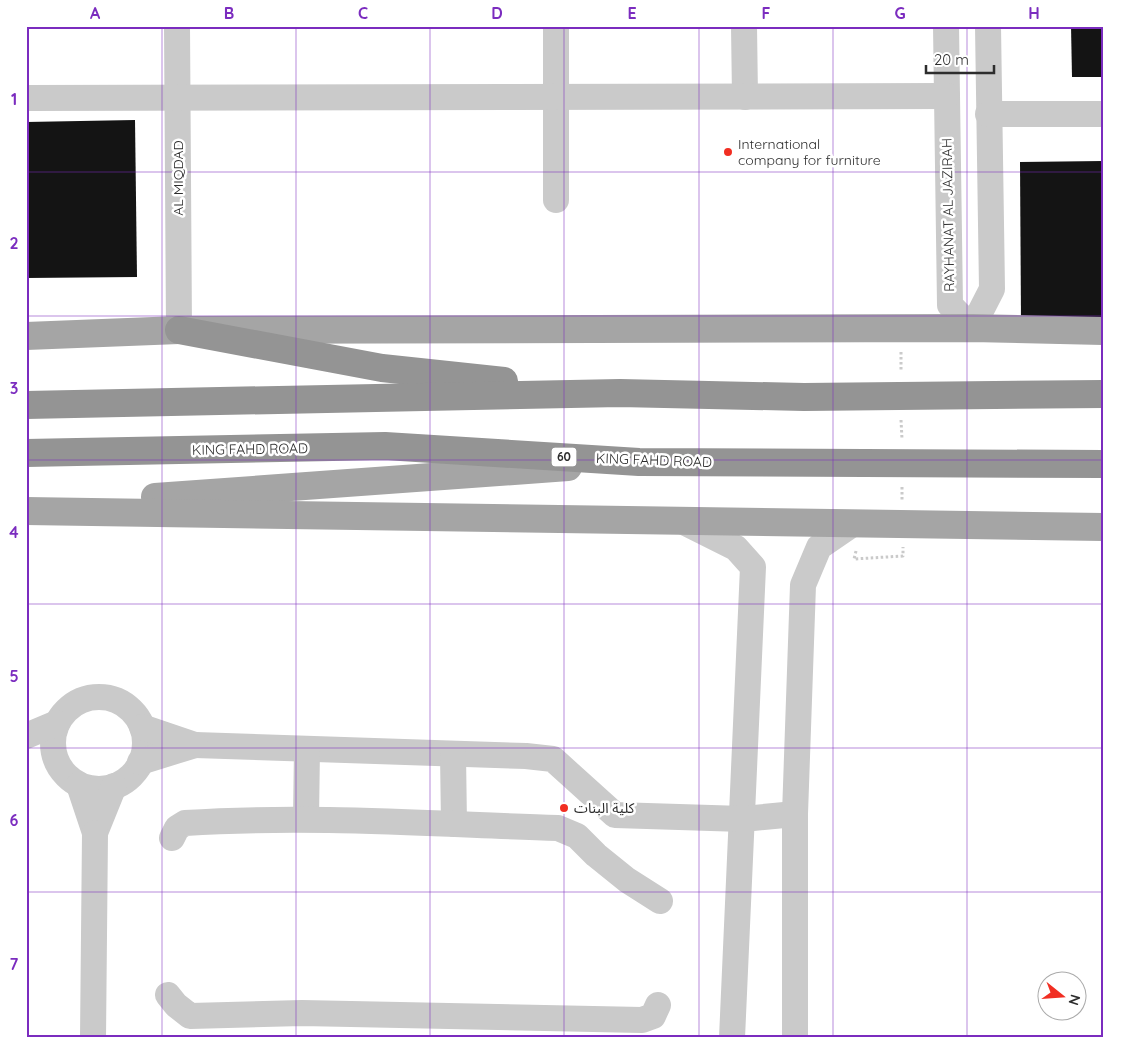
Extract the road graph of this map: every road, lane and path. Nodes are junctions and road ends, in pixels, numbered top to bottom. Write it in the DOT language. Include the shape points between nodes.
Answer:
graph roads {
  1 [pos="177,26"];
  2 [pos="556,26"];
  3 [pos="744,26"];
  4 [pos="946,26"];
  5 [pos="988,26"];
  6 [pos="745,96"];
  7 [pos="947,96"];
  8 [pos="556,97"];
  9 [pos="26,98"];
  10 [pos="178,98"];
  11 [pos="988,114"];
  12 [pos="1103,114"];
  13 [pos="556,200"];
  14 [pos="972,328"];
  15 [pos="179,330"];
  16 [pos="1103,331"];
  17 [pos="26,336"];
  18 [pos="901,348"];
  19 [pos="901,378"];
  20 [pos="620,394"];
  21 [pos="1103,394"];
  22 [pos="26,405"];
  23 [pos="902,417"];
  24 [pos="902,447"];
  25 [pos="26,453"];
  26 [pos="639,462"];
  27 [pos="1103,464"];
  28 [pos="902,486"];
  29 [pos="902,506"];
  30 [pos="26,509"];
  31 [pos="682,520"];
  32 [pos="854,523"];
  33 [pos="1103,527"];
  34 [pos="902,546"];
  35 [pos="903,556"];
  36 [pos="57,723"];
  37 [pos="142,727"];
  38 [pos="26,736"];
  39 [pos="26,744"];
  40 [pos="195,745"];
  41 [pos="308,749"];
  42 [pos="453,754"];
  43 [pos="55,759"];
  44 [pos="140,762"];
  45 [pos="79,785"];
  46 [pos="114,786"];
  47 [pos="795,814"];
  48 [pos="743,818"];
  49 [pos="306,819"];
  50 [pos="454,824"];
  51 [pos="95,833"];
  52 [pos="172,838"];
  53 [pos="660,901"];
  54 [pos="168,995"];
  55 [pos="658,1005"];
  56 [pos="93,1038"];
  57 [pos="732,1038"];
  58 [pos="795,1038"];
  1 -- 10 [label="street, AL MIQDAD"];
  2 -- 8 [label="street"];
  3 -- 6 [label="street"];
  4 -- 7 [label="street, RAYHANAT AL JAZIRAH"];
  5 -- 11 [label="street"];
  6 -- 7 [label="street"];
  6 -- 8 [label="street"];
  7 -- 14 [label="street, RAYHANAT AL JAZIRAH" via="950,305"];
  8 -- 10 [label="street"];
  8 -- 13 [label="street"];
  9 -- 10 [label="street"];
  10 -- 15 [label="street, AL MIQDAD"];
  11 -- 12 [label="street"];
  11 -- 14 [label="street" via="992,289"];
  14 -- 15 [label="main road"];
  14 -- 16 [label="main road"];
  15 -- 17 [label="main road"];
  15 -- 20 [label="highway" via="382,368"];
  18 -- 19 [label="path"];
  20 -- 21 [label="highway" via="804,397"];
  20 -- 22 [label="highway"];
  23 -- 24 [label="path"];
  25 -- 26 [label="highway, KING FAHD ROAD / 60" via="385,446"];
  26 -- 27 [label="highway, KING FAHD ROAD / 60"];
  26 -- 30 [label="main road" via="283,486"];
  28 -- 29 [label="path"];
  30 -- 31 [label="main road"];
  31 -- 32 [label="main road"];
  31 -- 48 [label="street" via="736,548 753,566"];
  32 -- 33 [label="main road"];
  32 -- 47 [label="street" via="819,547 803,585"];
  34 -- 35 [label="path"];
  36 -- 37 [label="street" via="68,708 83,699 101,696 118,701 133,712"];
  36 -- 38 [label="street"];
  36 -- 43 [label="street" via="52,741"];
  37 -- 40 [label="street"];
  37 -- 44 [label="street" via="145,745"];
  39 -- 43 [label="street"];
  40 -- 41 [label="street"];
  40 -- 44 [label="street"];
  41 -- 42 [label="street"];
  41 -- 49 [label="street"];
  42 -- 48 [label="street" via="553,759 615,815"];
  42 -- 50 [label="street"];
  43 -- 45 [label="street" via="64,774"];
  44 -- 46 [label="street" via="130,777"];
  45 -- 46 [label="street" via="96,789"];
  45 -- 51 [label="street"];
  46 -- 51 [label="street"];
  47 -- 48 [label="street"];
  47 -- 58 [label="street"];
  48 -- 57 [label="street"];
  49 -- 50 [label="street"];
  49 -- 52 [label="street" via="185,823 177,828"];
  50 -- 53 [label="street" via="558,828 578,836 596,856 626,880"];
  51 -- 56 [label="street"];
  54 -- 55 [label="street" via="190,1016 302,1013 642,1020 653,1016"];
}
